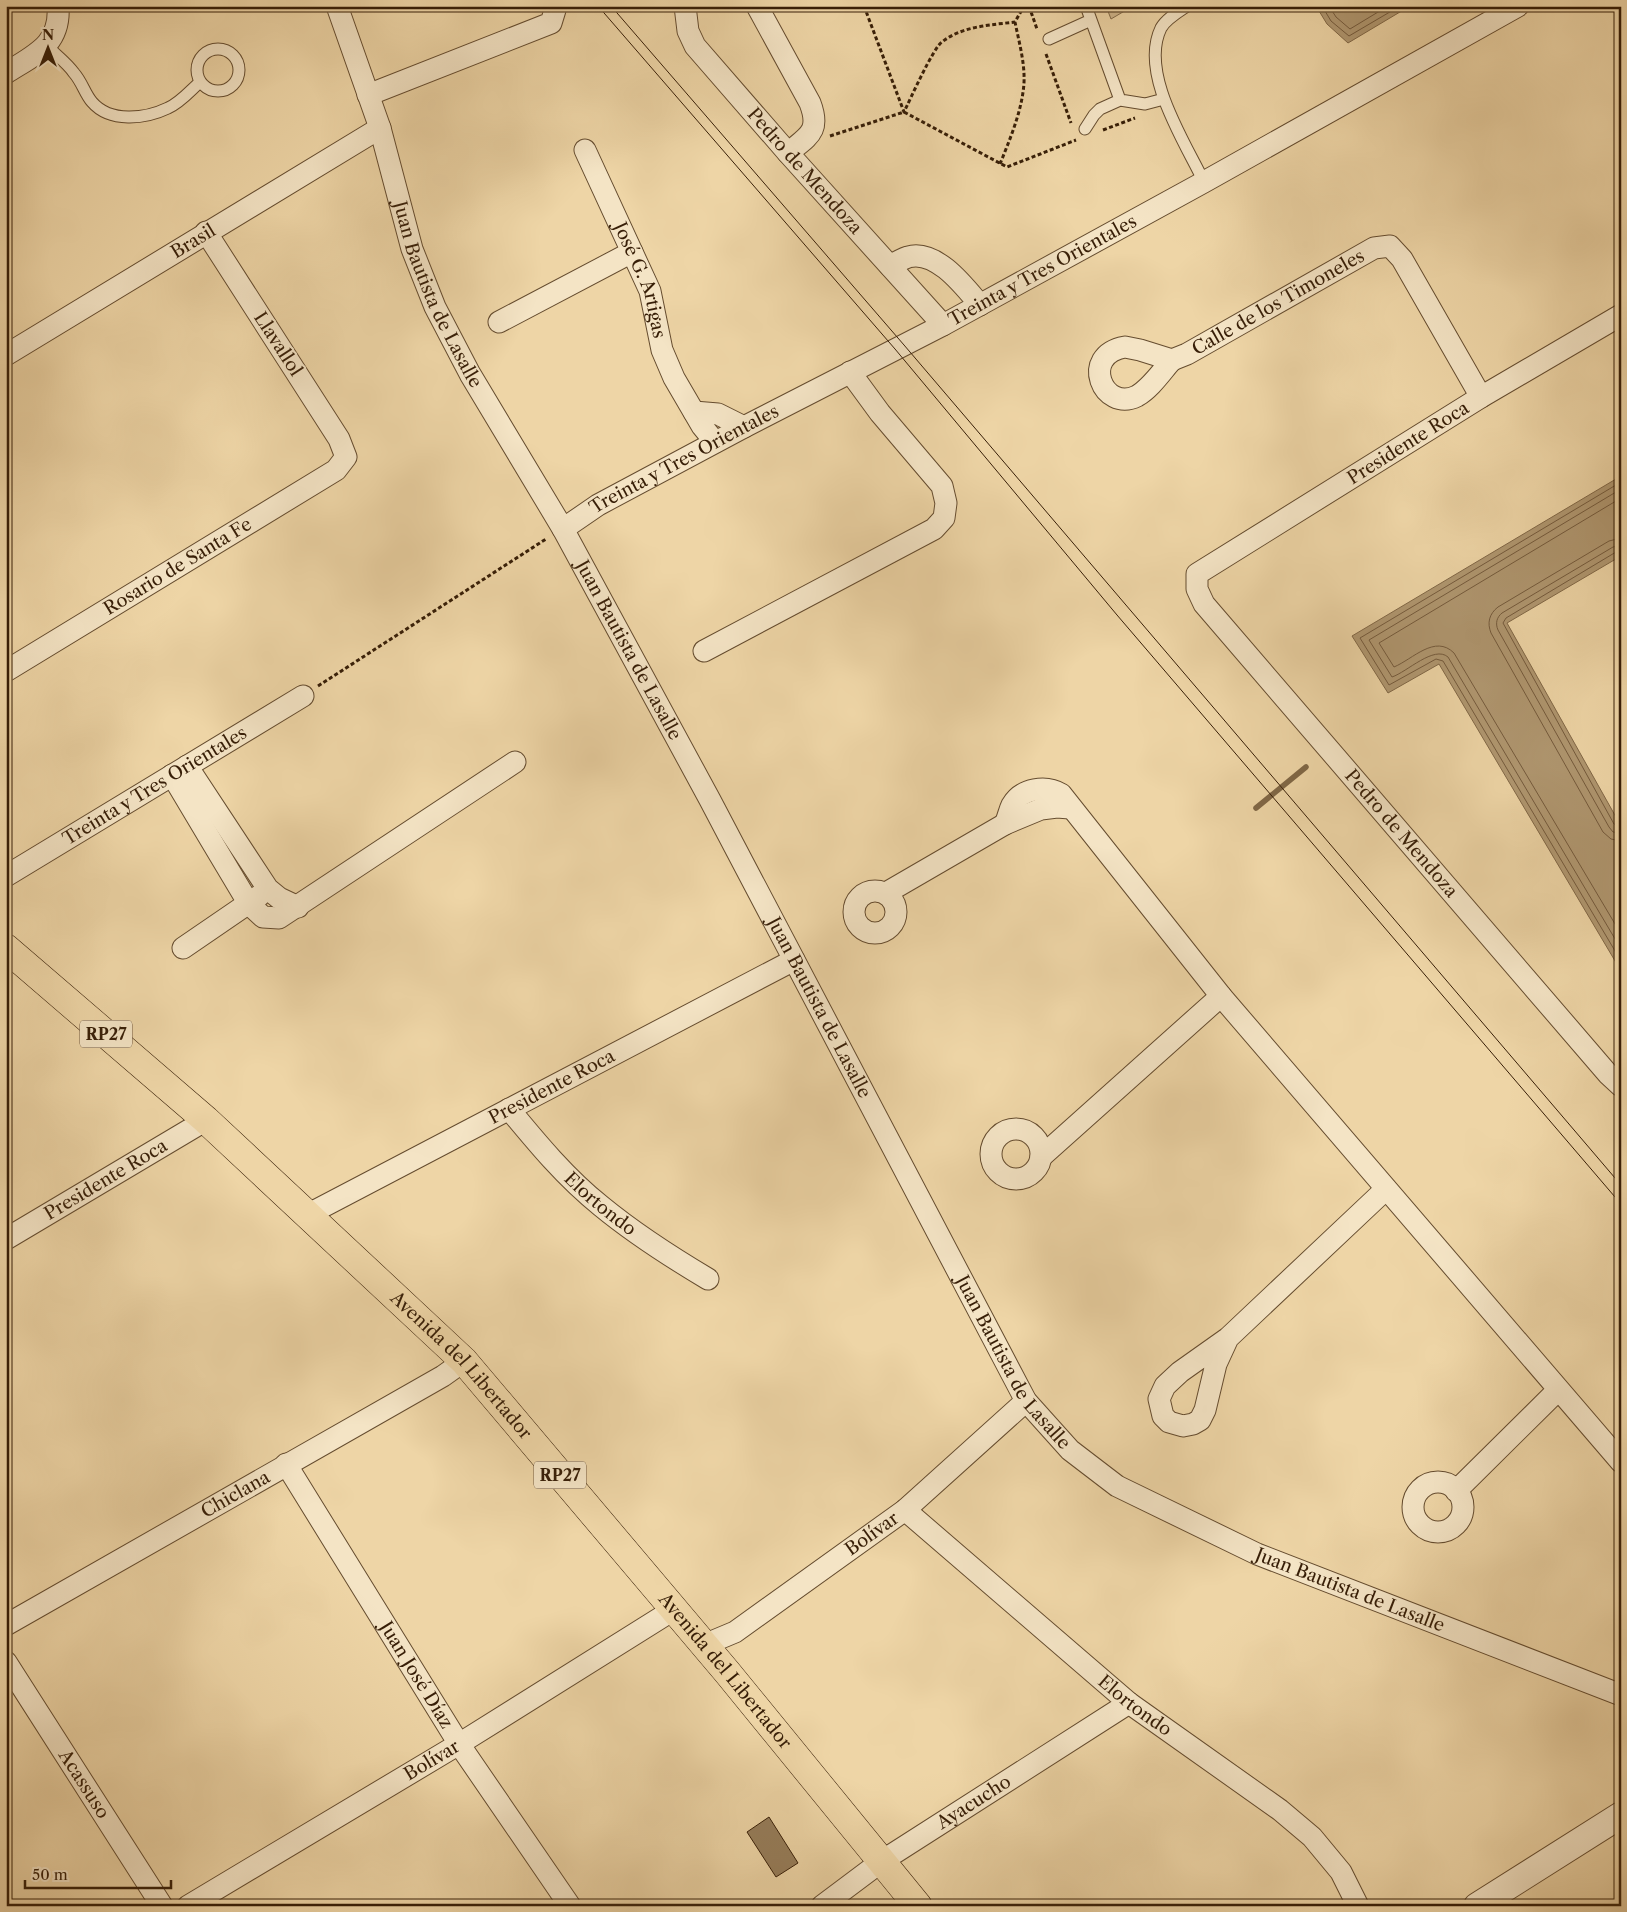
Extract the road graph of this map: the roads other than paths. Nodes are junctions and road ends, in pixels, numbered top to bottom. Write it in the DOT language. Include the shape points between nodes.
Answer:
graph roads {
  1 [pos="58,6"];
  2 [pos="337,6"];
  3 [pos="553,6"];
  4 [pos="685,6"];
  5 [pos="757,6"];
  6 [pos="1086,6"];
  7 [pos="1187,6"];
  8 [pos="1518,6"];
  9 [pos="1091,20"];
  10 [pos="1049,39"];
  11 [pos="47,46"];
  12 [pos="6,74"];
  13 [pos="200,82"];
  14 [pos="368,95"];
  15 [pos="1120,100"];
  16 [pos="1166,104"];
  17 [pos="380,128"];
  18 [pos="1090,131"];
  19 [pos="585,150"];
  20 [pos="788,154"];
  21 [pos="1204,182"];
  22 [pos="206,232"];
  23 [pos="632,252"];
  24 [pos="890,266"];
  25 [pos="980,305"];
  26 [pos="1621,315"];
  27 [pos="499,322"];
  28 [pos="944,325"];
  29 [pos="6,355"];
  30 [pos="1172,360"];
  31 [pos="850,372"];
  32 [pos="1482,397"];
  33 [pos="694,412"];
  34 [pos="744,428"];
  35 [pos="715,442"];
  36 [pos="346,457"];
  37 [pos="563,529"];
  38 [pos="1197,574"];
  39 [pos="704,651"];
  40 [pos="6,670"];
  41 [pos="303,696"];
  42 [pos="514,762"];
  43 [pos="180,770"];
  44 [pos="240,846"];
  45 [pos="220,856"];
  46 [pos="6,876"];
  47 [pos="268,889"];
  48 [pos="886,893"];
  49 [pos="249,904"];
  50 [pos="298,907"];
  51 [pos="6,948"];
  52 [pos="183,948"];
  53 [pos="794,960"];
  54 [pos="1221,996"];
  55 [pos="1621,1086"];
  56 [pos="509,1110"];
  57 [pos="206,1120"];
  58 [pos="1041,1157"];
  59 [pos="1386,1189"];
  60 [pos="309,1214"];
  61 [pos="6,1239"];
  62 [pos="708,1279"];
  63 [pos="1228,1338"];
  64 [pos="464,1361"];
  65 [pos="1558,1390"];
  66 [pos="1026,1401"];
  67 [pos="1621,1462"];
  68 [pos="286,1464"];
  69 [pos="1456,1491"];
  70 [pos="905,1510"];
  71 [pos="673,1610"];
  72 [pos="6,1625"];
  73 [pos="704,1646"];
  74 [pos="6,1662"];
  75 [pos="1621,1695"];
  76 [pos="1129,1703"];
  77 [pos="459,1744"];
  78 [pos="1621,1815"];
  79 [pos="882,1861"];
  80 [pos="162,1906"];
  81 [pos="188,1906"];
  82 [pos="570,1906"];
  83 [pos="822,1906"];
  84 [pos="918,1906"];
  85 [pos="1358,1906"];
  86 [pos="1477,1906"];
  1 -- 11 [label="street" via="59,20"];
  2 -- 14 [label="street, Juan Bautista de Lasalle"];
  3 -- 14 [label="street" via="551,23"];
  4 -- 20 [label="street, Pedro de Mendoza" via="688,31 695,46"];
  5 -- 20 [label="street" via="816,117 814,129"];
  6 -- 9 [label="lane"];
  7 -- 16 [label="lane" via="1162,27 1156,44 1156,68"];
  8 -- 21 [label="street, Treinta y Tres Orientales"];
  9 -- 10 [label="lane"];
  9 -- 15 [label="lane"];
  11 -- 12 [label="street"];
  11 -- 13 [label="lane" via="75,74 92,102 102,111 115,115 128,117 168,109"];
  14 -- 17 [label="street, Juan Bautista de Lasalle"];
  15 -- 16 [label="lane"];
  15 -- 18 [label="lane" via="1094,115"];
  16 -- 21 [label="lane"];
  17 -- 22 [label="street, Brasil"];
  17 -- 37 [label="street, Juan Bautista de Lasalle" via="412,249 435,306 470,374"];
  19 -- 23 [label="street, José G. Artigas"];
  20 -- 24 [label="street, Pedro de Mendoza"];
  21 -- 25 [label="street, Treinta y Tres Orientales"];
  22 -- 29 [label="street, Brasil"];
  22 -- 36 [label="street, Llavallol" via="339,439"];
  23 -- 27 [label="street"];
  23 -- 33 [label="street, José G. Artigas" via="650,291 662,350"];
  24 -- 25 [label="street" via="908,256 927,258 952,273"];
  24 -- 28 [label="street, Pedro de Mendoza"];
  25 -- 28 [label="street, Treinta y Tres Orientales"];
  26 -- 32 [label="street, Presidente Roca"];
  28 -- 31 [label="street, Treinta y Tres Orientales"];
  30 -- 32 [label="street, Calle de los Timoneles" via="1374,248 1390,246 1402,259"];
  31 -- 34 [label="street, Treinta y Tres Orientales"];
  31 -- 39 [label="street" via="942,486 946,503 944,518 934,529"];
  32 -- 38 [label="street, Presidente Roca"];
  33 -- 34 [label="street" via="718,414"];
  33 -- 35 [label="street, José G. Artigas"];
  34 -- 35 [label="street, Treinta y Tres Orientales"];
  35 -- 37 [label="street, Treinta y Tres Orientales" via="598,505"];
  36 -- 40 [label="street, Rosario de Santa Fe" via="336,470"];
  37 -- 53 [label="street, Juan Bautista de Lasalle"];
  38 -- 55 [label="street, Pedro de Mendoza" via="1197,589 1204,604"];
  41 -- 43 [label="street, Treinta y Tres Orientales"];
  42 -- 50 [label="street"];
  43 -- 44 [label="street"];
  43 -- 45 [label="street"];
  43 -- 46 [label="street, Treinta y Tres Orientales"];
  44 -- 45 [label="street"];
  44 -- 47 [label="street"];
  45 -- 49 [label="street"];
  47 -- 49 [label="street"];
  47 -- 50 [label="street"];
  48 -- 54 [label="street" via="1005,824 1012,805 1020,796 1037,789 1052,789 1061,794"];
  49 -- 50 [label="street" via="263,917 280,918"];
  49 -- 52 [label="street"];
  51 -- 57 [label="main road, Avenida del Libertador / RP27"];
  53 -- 56 [label="street, Presidente Roca"];
  53 -- 66 [label="street, Juan Bautista de Lasalle"];
  54 -- 58 [label="street"];
  54 -- 59 [label="street"];
  56 -- 60 [label="street, Presidente Roca"];
  56 -- 62 [label="street, Elortondo" via="551,1160 599,1205 652,1245"];
  57 -- 60 [label="main road, Avenida del Libertador / RP27"];
  57 -- 61 [label="street, Presidente Roca"];
  59 -- 63 [label="street"];
  59 -- 65 [label="street"];
  60 -- 64 [label="main road, Avenida del Libertador / RP27"];
  64 -- 68 [label="street, Chiclana"];
  64 -- 71 [label="main road, Avenida del Libertador / RP27"];
  65 -- 67 [label="street"];
  65 -- 69 [label="street"];
  66 -- 70 [label="street, Bolívar"];
  66 -- 75 [label="street, Juan Bautista de Lasalle" via="1070,1450 1125,1490 1257,1554"];
  68 -- 72 [label="street, Chiclana"];
  68 -- 77 [label="street, Juan José Díaz"];
  70 -- 73 [label="street, Bolívar" via="735,1632"];
  70 -- 76 [label="street, Elortondo"];
  71 -- 73 [label="main road, Avenida del Libertador / RP27"];
  71 -- 77 [label="street, Bolívar"];
  73 -- 79 [label="main road, Avenida del Libertador / RP27"];
  74 -- 80 [label="street, Acassuso"];
  76 -- 79 [label="street, Ayacucho"];
  76 -- 85 [label="street, Elortondo" via="1280,1810 1312,1837 1341,1872"];
  77 -- 81 [label="street, Bolívar"];
  77 -- 82 [label="street, Juan José Díaz"];
  78 -- 86 [label="street"];
  79 -- 83 [label="street, Ayacucho"];
  79 -- 84 [label="main road, Avenida del Libertador / RP27"];
}
